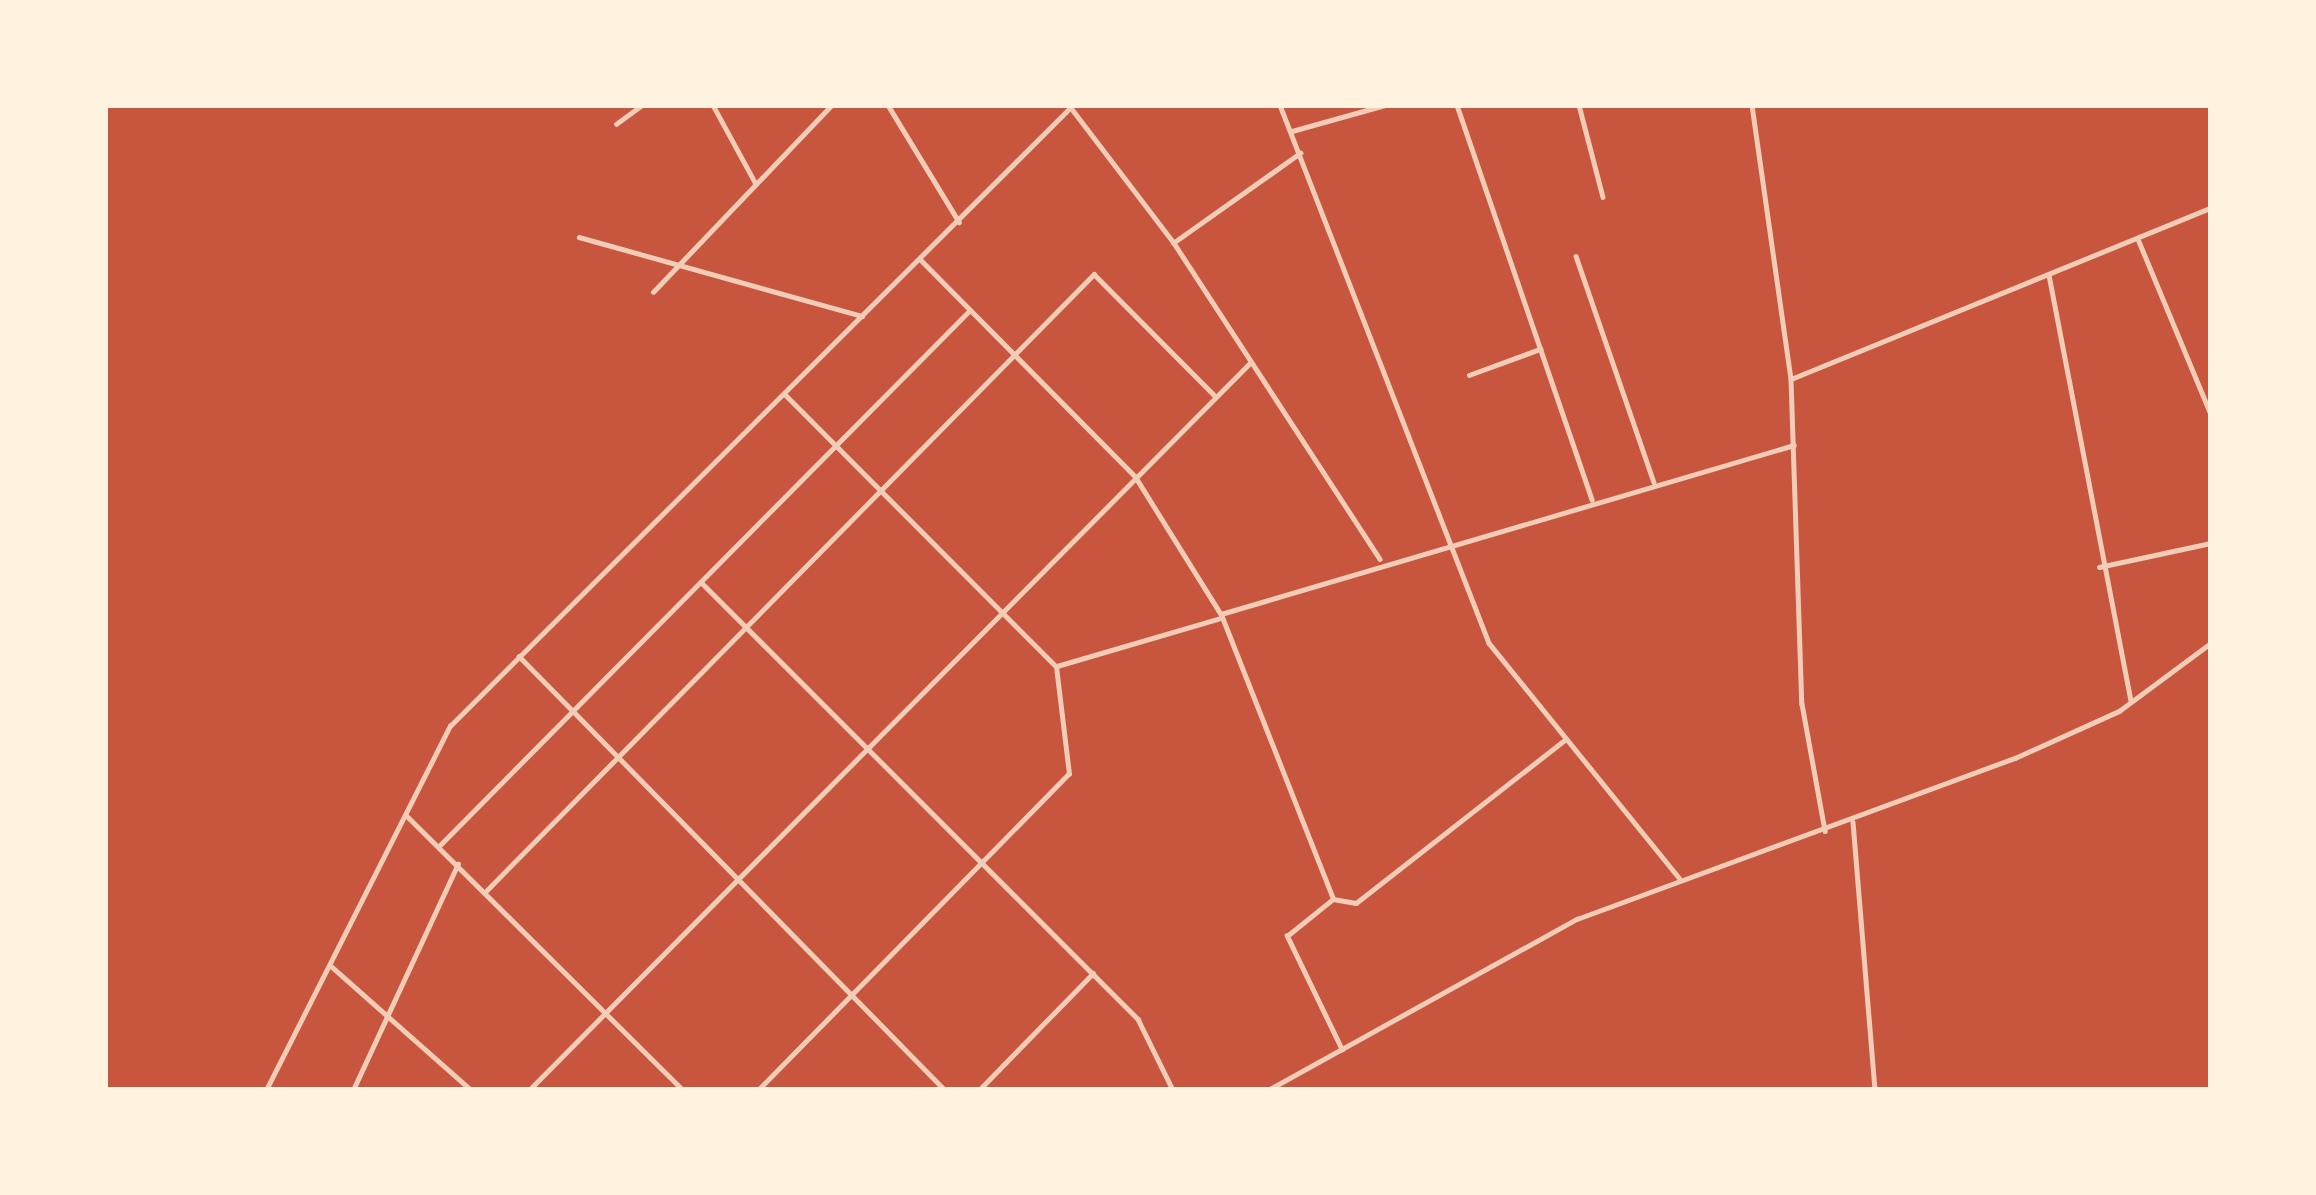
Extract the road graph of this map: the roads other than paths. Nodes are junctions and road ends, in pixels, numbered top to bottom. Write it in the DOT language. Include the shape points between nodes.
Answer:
graph roads {
  1 [pos="642,105"];
  2 [pos="713,105"];
  3 [pos="832,105"];
  4 [pos="888,105"];
  5 [pos="1280,105"];
  6 [pos="1385,105"];
  7 [pos="1457,105"];
  8 [pos="1579,105"];
  9 [pos="1752,105"];
  10 [pos="1071,106"];
  11 [pos="616,124"];
  12 [pos="1292,131"];
  13 [pos="1301,153"];
  14 [pos="757,184"];
  15 [pos="1603,197"];
  16 [pos="2211,208"];
  17 [pos="959,222"];
  18 [pos="579,237"];
  19 [pos="2138,239"];
  20 [pos="1174,243"];
  21 [pos="1576,256"];
  22 [pos="921,260"];
  23 [pos="681,263"];
  24 [pos="2049,275"];
  25 [pos="653,292"];
  26 [pos="970,310"];
  27 [pos="864,316"];
  28 [pos="1540,349"];
  29 [pos="1018,357"];
  30 [pos="1252,362"];
  31 [pos="1469,375"];
  32 [pos="1791,379"];
  33 [pos="784,394"];
  34 [pos="1216,397"];
  35 [pos="2211,414"];
  36 [pos="836,444"];
  37 [pos="1794,445"];
  38 [pos="1135,476"];
  39 [pos="1654,483"];
  40 [pos="886,494"];
  41 [pos="1592,500"];
  42 [pos="1455,538"];
  43 [pos="2211,543"];
  44 [pos="1380,559"];
  45 [pos="2099,567"];
  46 [pos="700,580"];
  47 [pos="1001,612"];
  48 [pos="1220,616"];
  49 [pos="748,627"];
  50 [pos="2211,643"];
  51 [pos="519,656"];
  52 [pos="1056,667"];
  53 [pos="2132,701"];
  54 [pos="570,711"];
  55 [pos="1563,741"];
  56 [pos="868,746"];
  57 [pos="620,762"];
  58 [pos="405,814"];
  59 [pos="1852,822"];
  60 [pos="1825,831"];
  61 [pos="439,846"];
  62 [pos="984,860"];
  63 [pos="458,864"];
  64 [pos="1678,878"];
  65 [pos="735,880"];
  66 [pos="486,891"];
  67 [pos="1333,899"];
  68 [pos="332,966"];
  69 [pos="1094,973"];
  70 [pos="851,996"];
  71 [pos="605,1011"];
  72 [pos="388,1016"];
  73 [pos="1342,1051"];
  74 [pos="266,1090"];
  75 [pos="352,1090"];
  76 [pos="471,1090"];
  77 [pos="529,1090"];
  78 [pos="683,1090"];
  79 [pos="758,1090"];
  80 [pos="945,1090"];
  81 [pos="979,1090"];
  82 [pos="1173,1090"];
  83 [pos="1268,1090"];
  84 [pos="1875,1090"];
  1 -- 11 [label="street"];
  2 -- 14 [label="street"];
  3 -- 14 [label="street"];
  4 -- 17 [label="street"];
  5 -- 12 [label="street"];
  6 -- 12 [label="street"];
  7 -- 28 [label="street"];
  8 -- 15 [label="street"];
  9 -- 32 [label="street"];
  10 -- 17 [label="street"];
  10 -- 20 [label="street"];
  12 -- 13 [label="street"];
  13 -- 20 [label="street"];
  13 -- 42 [label="street"];
  14 -- 23 [label="street"];
  16 -- 19 [label="street"];
  17 -- 22 [label="street"];
  18 -- 23 [label="street"];
  19 -- 24 [label="street"];
  19 -- 35 [label="street"];
  20 -- 30 [label="street"];
  21 -- 39 [label="street"];
  22 -- 26 [label="street"];
  22 -- 27 [label="street"];
  23 -- 25 [label="street"];
  23 -- 27 [label="street"];
  24 -- 32 [label="street"];
  24 -- 45 [label="street"];
  26 -- 29 [label="street"];
  26 -- 36 [label="street"];
  27 -- 33 [label="street"];
  28 -- 31 [label="street"];
  28 -- 41 [label="street"];
  29 -- 34 [label="street" via="1094,274"];
  29 -- 38 [label="street"];
  29 -- 40 [label="street"];
  30 -- 34 [label="street"];
  30 -- 44 [label="street"];
  32 -- 37 [label="street"];
  33 -- 36 [label="street"];
  33 -- 51 [label="street"];
  34 -- 38 [label="street"];
  36 -- 40 [label="street"];
  36 -- 46 [label="street"];
  37 -- 39 [label="street"];
  37 -- 60 [label="street" via="1802,704"];
  38 -- 47 [label="street"];
  38 -- 48 [label="street"];
  39 -- 41 [label="street"];
  40 -- 47 [label="street"];
  40 -- 49 [label="street"];
  41 -- 42 [label="street"];
  42 -- 44 [label="street"];
  42 -- 55 [label="street" via="1489,643"];
  43 -- 45 [label="street"];
  44 -- 48 [label="street"];
  45 -- 53 [label="street"];
  46 -- 49 [label="street"];
  46 -- 54 [label="street"];
  47 -- 52 [label="street"];
  47 -- 56 [label="street"];
  48 -- 52 [label="street"];
  48 -- 67 [label="street"];
  49 -- 56 [label="street"];
  49 -- 57 [label="street"];
  50 -- 53 [label="street"];
  51 -- 54 [label="street"];
  51 -- 58 [label="street" via="450,726"];
  52 -- 62 [label="street" via="1069,774"];
  53 -- 59 [label="street"];
  54 -- 57 [label="street"];
  54 -- 61 [label="street"];
  55 -- 64 [label="street"];
  55 -- 67 [label="street" via="1355,903"];
  56 -- 62 [label="street"];
  56 -- 65 [label="street"];
  57 -- 65 [label="street"];
  57 -- 66 [label="street"];
  58 -- 61 [label="street"];
  58 -- 68 [label="street"];
  59 -- 60 [label="street"];
  59 -- 84 [label="street"];
  60 -- 64 [label="street"];
  61 -- 63 [label="street"];
  62 -- 69 [label="street"];
  62 -- 70 [label="street"];
  63 -- 66 [label="street"];
  63 -- 72 [label="street"];
  64 -- 73 [label="street" via="1577,919"];
  65 -- 70 [label="street"];
  65 -- 71 [label="street"];
  66 -- 71 [label="street"];
  67 -- 73 [label="street" via="1287,936"];
  68 -- 72 [label="street"];
  68 -- 74 [label="street"];
  69 -- 81 [label="street"];
  69 -- 82 [label="street" via="1138,1019"];
  70 -- 79 [label="street"];
  70 -- 80 [label="street"];
  71 -- 77 [label="street"];
  71 -- 78 [label="street"];
  72 -- 75 [label="street"];
  72 -- 76 [label="street"];
  73 -- 83 [label="street"];
}
